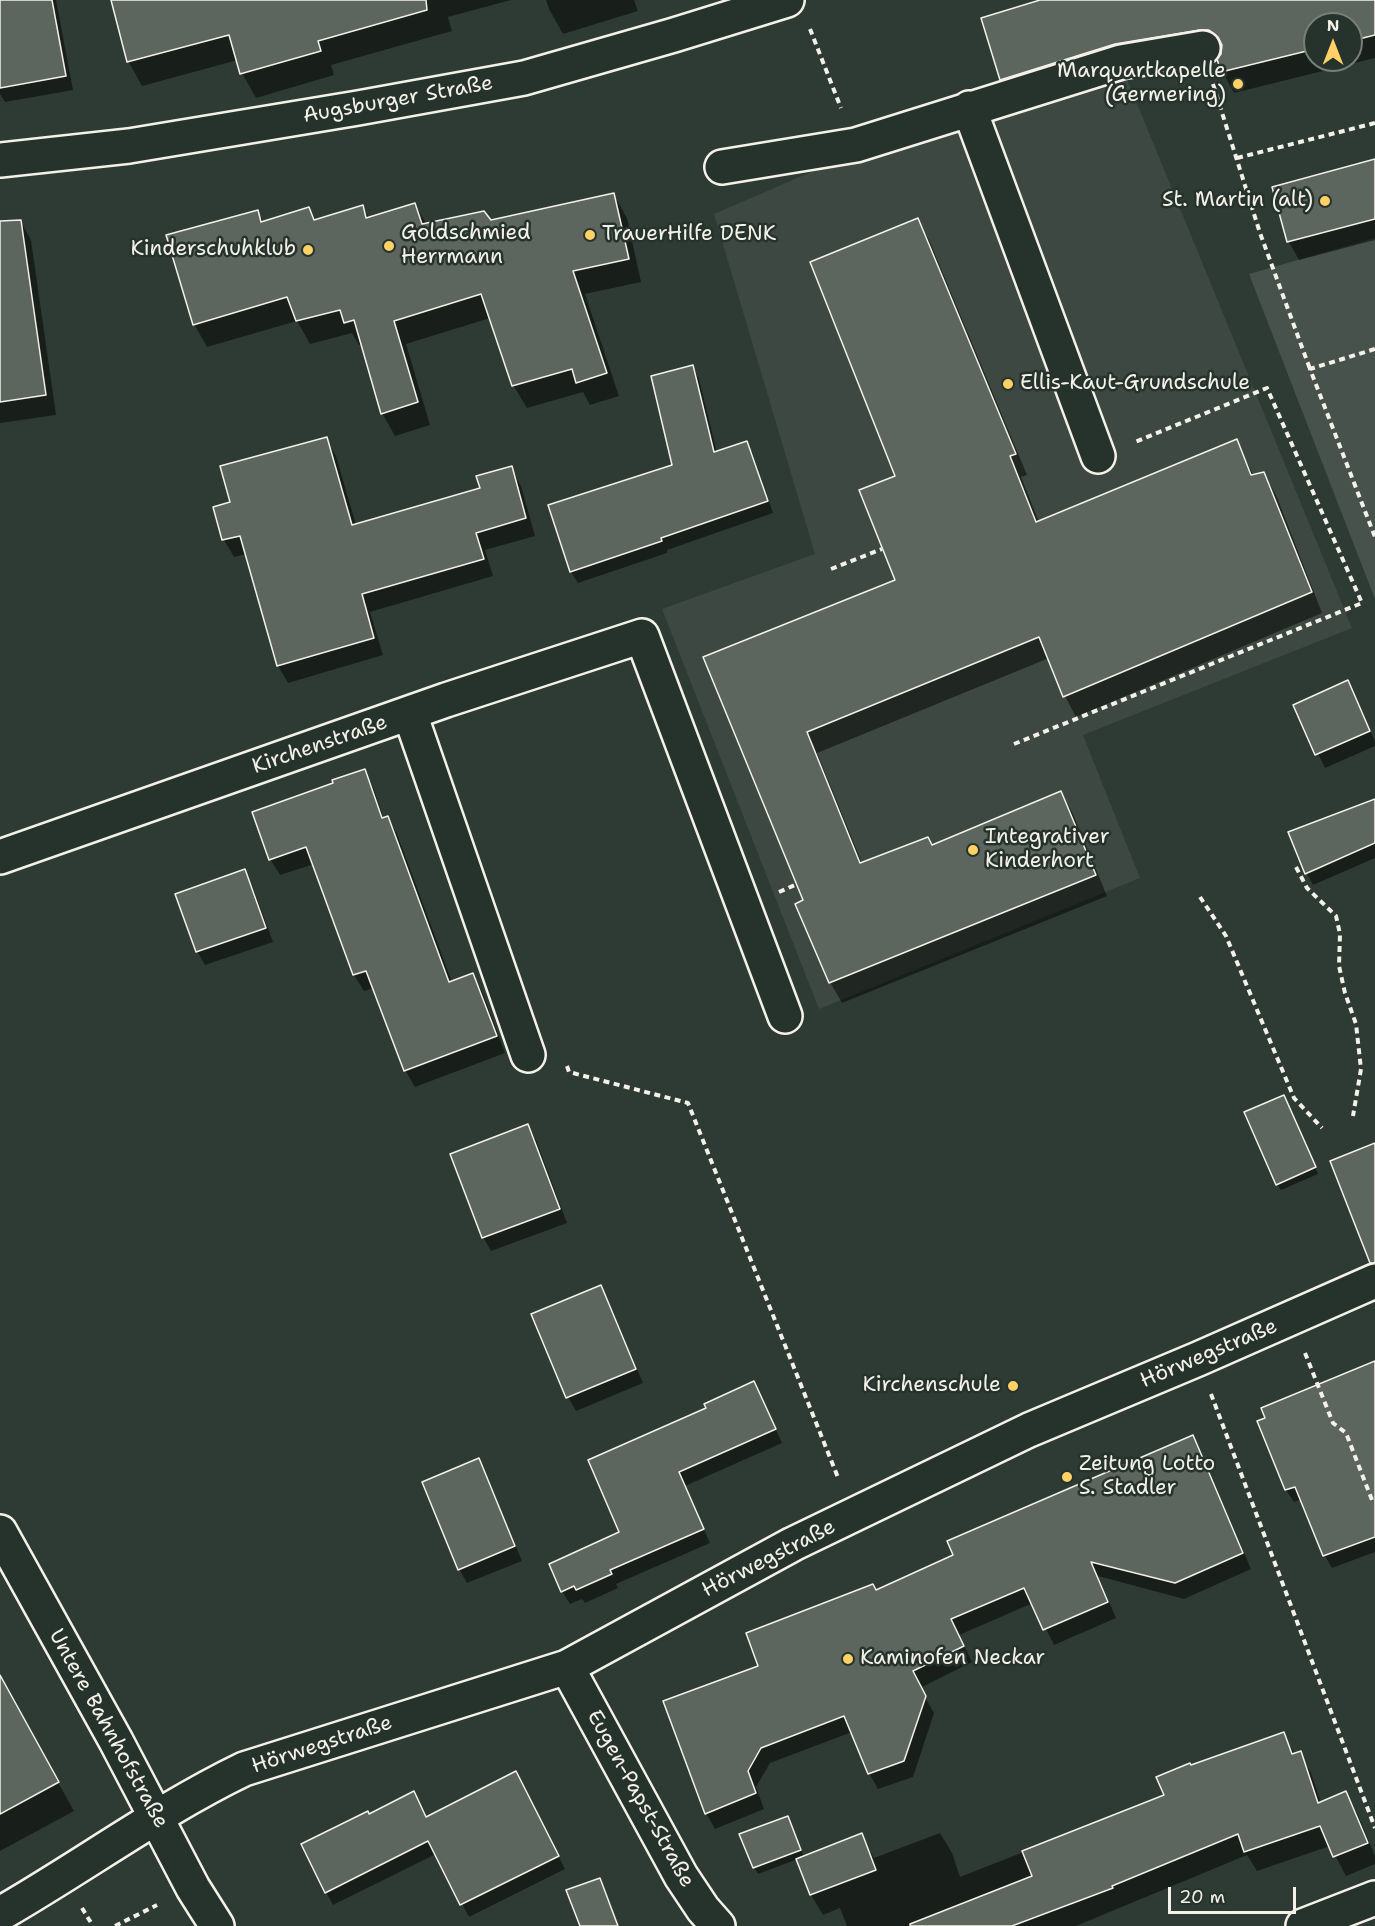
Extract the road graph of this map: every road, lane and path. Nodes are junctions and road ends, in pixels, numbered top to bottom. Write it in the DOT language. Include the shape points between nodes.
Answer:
graph roads {
  1 [pos="797,10"];
  2 [pos="1203,48"];
  3 [pos="969,108"];
  4 [pos="1375,123"];
  5 [pos="856,145"];
  6 [pos="1237,158"];
  7 [pos="0,160"];
  8 [pos="722,167"];
  9 [pos="1375,349"];
  10 [pos="1310,369"];
  11 [pos="1098,456"];
  12 [pos="1375,537"];
  13 [pos="882,549"];
  14 [pos="831,569"];
  15 [pos="410,714"];
  16 [pos="1014,744"];
  17 [pos="0,857"];
  18 [pos="1296,867"];
  19 [pos="797,884"];
  20 [pos="775,894"];
  21 [pos="1200,897"];
  22 [pos="785,1016"];
  23 [pos="528,1055"];
  24 [pos="565,1061"];
  25 [pos="1353,1116"];
  26 [pos="1322,1128"];
  27 [pos="1375,1281"];
  28 [pos="1291,1319"];
  29 [pos="1198,1359"];
  30 [pos="1372,1500"];
  31 [pos="853,1516"];
  32 [pos="0,1532"];
  33 [pos="567,1667"];
  34 [pos="157,1817"];
  35 [pos="1375,1828"];
  36 [pos="193,1888"];
  37 [pos="1375,1898"];
  38 [pos="0,1914"];
  39 [pos="115,1926"];
  40 [pos="216,1926"];
  41 [pos="718,1926"];
  42 [pos="1303,1926"];
  1 -- 5 [label="path"];
  1 -- 7 [label="street, Augsburger Straße" via="674,35 524,78 140,144"];
  2 -- 3 [label="street" via="1121,62"];
  2 -- 6 [label="path"];
  3 -- 5 [label="street"];
  3 -- 11 [label="street"];
  4 -- 6 [label="path"];
  5 -- 8 [label="street"];
  6 -- 10 [label="path"];
  9 -- 10 [label="path"];
  10 -- 12 [label="path"];
  11 -- 16 [label="path" via="1267,388 1362,603"];
  13 -- 14 [label="path"];
  15 -- 17 [label="street, Kirchenstraße"];
  15 -- 22 [label="street, Kirchenstraße" via="642,636"];
  15 -- 23 [label="street"];
  18 -- 25 [label="path" via="1307,888 1336,916 1339,966 1356,1024 1361,1069"];
  19 -- 20 [label="path"];
  21 -- 26 [label="path" via="1226,936 1294,1098"];
  24 -- 31 [label="path" via="569,1072 688,1103"];
  27 -- 28 [label="street, Hörwegstraße"];
  28 -- 29 [label="street, Hörwegstraße"];
  28 -- 30 [label="path" via="1333,1423 1346,1433"];
  29 -- 31 [label="street, Hörwegstraße" via="1029,1430"];
  29 -- 35 [label="path"];
  31 -- 33 [label="street, Hörwegstraße" via="793,1544"];
  32 -- 34 [label="street, Untere Bahnhofstraße"];
  33 -- 34 [label="street, Hörwegstraße" via="244,1769"];
  33 -- 41 [label="street, Eugen-Papst-Straße" via="681,1876"];
  34 -- 36 [label="street, Untere Bahnhofstraße"];
  34 -- 38 [label="street, Hörwegstraße"];
  36 -- 39 [label="path"];
  36 -- 40 [label="street, Untere Bahnhofstraße"];
  37 -- 42 [label="street"];
}
